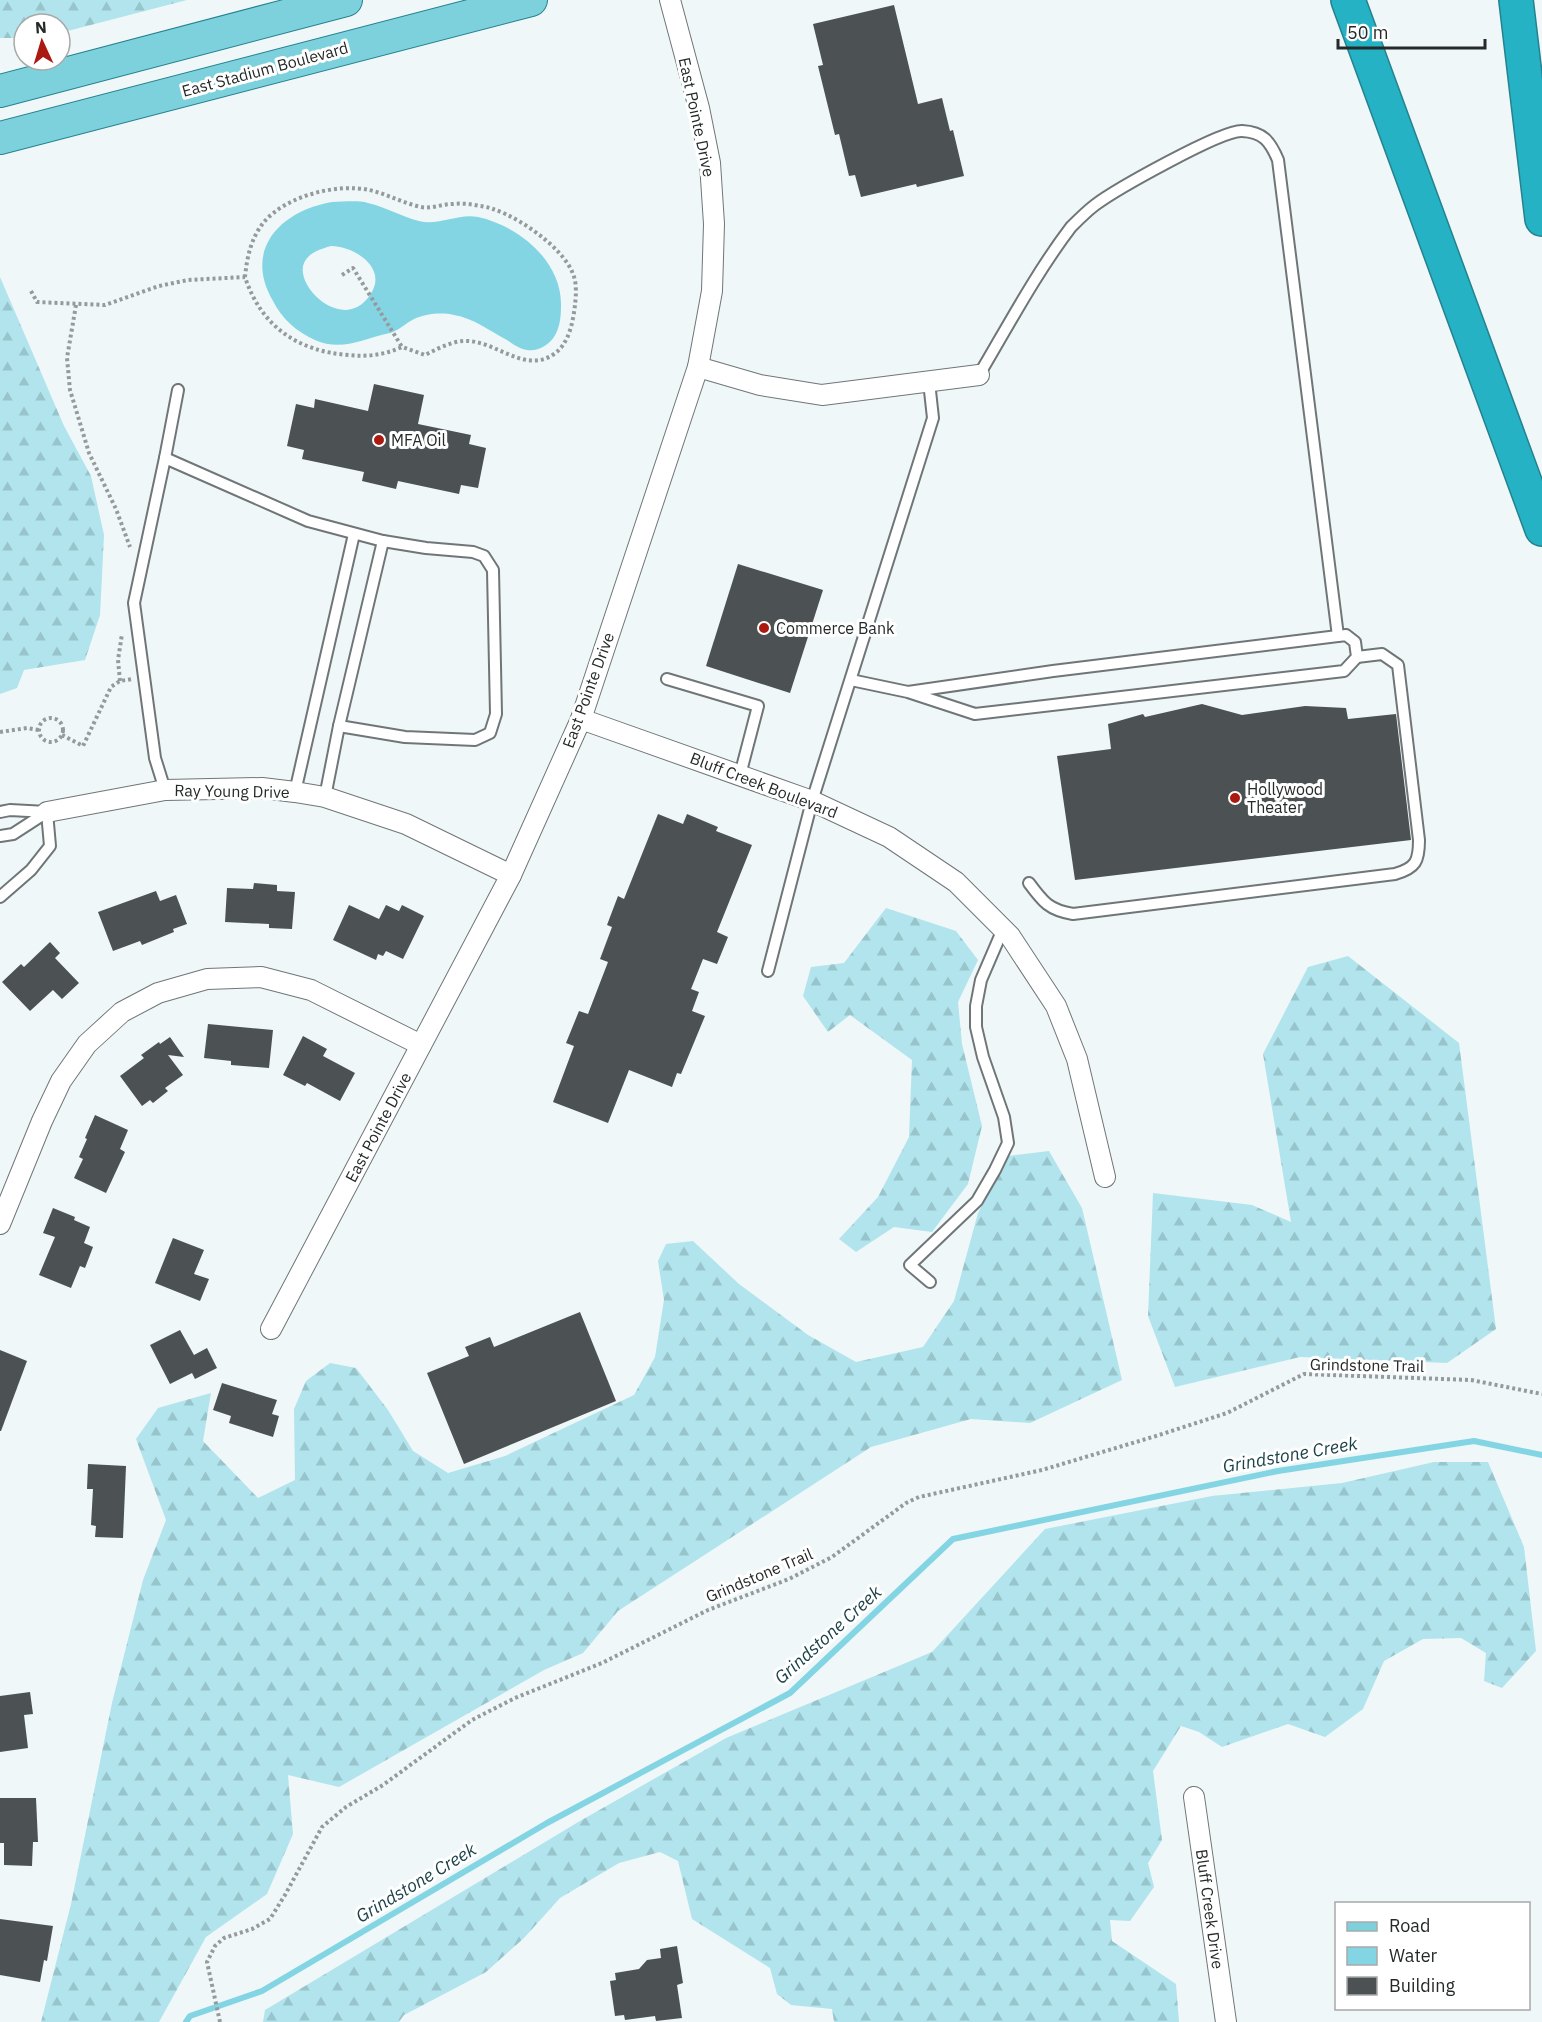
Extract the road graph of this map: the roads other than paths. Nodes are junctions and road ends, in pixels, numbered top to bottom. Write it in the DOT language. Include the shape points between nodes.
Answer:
graph roads {
  1 [pos="346,0"];
  2 [pos="531,0"];
  3 [pos="670,0"];
  4 [pos="1348,0"];
  5 [pos="1516,0"];
  6 [pos="0,91"];
  7 [pos="0,138"];
  8 [pos="1542,219"];
  9 [pos="698,368"];
  10 [pos="979,375"];
  11 [pos="929,382"];
  12 [pos="178,390"];
  13 [pos="165,458"];
  14 [pos="1542,529"];
  15 [pos="354,534"];
  16 [pos="383,541"];
  17 [pos="1338,636"];
  18 [pos="1357,657"];
  19 [pos="667,679"];
  20 [pos="851,680"];
  21 [pos="908,692"];
  22 [pos="581,719"];
  23 [pos="339,726"];
  24 [pos="740,775"];
  25 [pos="165,790"];
  26 [pos="295,792"];
  27 [pos="325,797"];
  28 [pos="813,801"];
  29 [pos="0,812"];
  30 [pos="47,812"];
  31 [pos="0,836"];
  32 [pos="511,875"];
  33 [pos="1029,883"];
  34 [pos="0,897"];
  35 [pos="1003,928"];
  36 [pos="768,971"];
  37 [pos="421,1045"];
  38 [pos="1105,1177"];
  39 [pos="0,1224"];
  40 [pos="930,1282"];
  41 [pos="271,1329"];
  42 [pos="1194,1797"];
  43 [pos="1226,2022"];
  1 -- 6 [label="main road"];
  2 -- 7 [label="main road, East Stadium Boulevard"];
  3 -- 9 [label="street, East Pointe Drive" via="710,163 714,224 712,291"];
  4 -- 14 [label="highway"];
  5 -- 8 [label="highway"];
  9 -- 11 [label="street" via="760,385 822,395"];
  9 -- 22 [label="street, East Pointe Drive"];
  10 -- 11 [label="street"];
  10 -- 17 [label="lane" via="1041,270 1073,226 1095,205 1222,135 1242,131 1259,134 1271,144 1278,160"];
  11 -- 20 [label="lane" via="933,418"];
  12 -- 13 [label="lane"];
  13 -- 15 [label="lane" via="309,521"];
  13 -- 25 [label="lane" via="134,603 155,758"];
  15 -- 16 [label="lane"];
  15 -- 26 [label="lane"];
  16 -- 23 [label="lane"];
  16 -- 23 [label="lane" via="484,556 493,570 496,714 490,733 475,740 405,737"];
  17 -- 18 [label="lane" via="1346,635 1355,642"];
  17 -- 21 [label="lane"];
  18 -- 21 [label="lane" via="1344,671 975,714"];
  18 -- 33 [label="lane" via="1382,654 1398,665 1419,840 1419,856 1409,870 1073,914 1057,911 1043,902"];
  19 -- 24 [label="lane" via="758,706"];
  20 -- 21 [label="lane"];
  20 -- 28 [label="lane"];
  22 -- 24 [label="street, Bluff Creek Boulevard"];
  22 -- 32 [label="street, East Pointe Drive"];
  23 -- 27 [label="lane"];
  24 -- 28 [label="street, Bluff Creek Boulevard"];
  25 -- 26 [label="street, Ray Young Drive"];
  25 -- 30 [label="street, Ray Young Drive"];
  26 -- 27 [label="street, Ray Young Drive"];
  27 -- 32 [label="street, Ray Young Drive" via="406,824"];
  28 -- 35 [label="street, Bluff Creek Boulevard" via="889,837 937,869"];
  28 -- 36 [label="lane"];
  29 -- 30 [label="lane"];
  30 -- 31 [label="lane" via="13,834"];
  30 -- 34 [label="lane" via="50,846 31,870"];
  32 -- 37 [label="street, East Pointe Drive"];
  35 -- 38 [label="street, Bluff Creek Boulevard" via="1056,1006 1077,1059"];
  35 -- 40 [label="lane" via="981,980 976,1027 1004,1117 1008,1143 977,1201 910,1265"];
  37 -- 39 [label="street" via="311,990 261,977 207,979 158,993 122,1012 87,1044 61,1081"];
  37 -- 41 [label="street, East Pointe Drive"];
  42 -- 43 [label="street, Bluff Creek Drive"];
}
